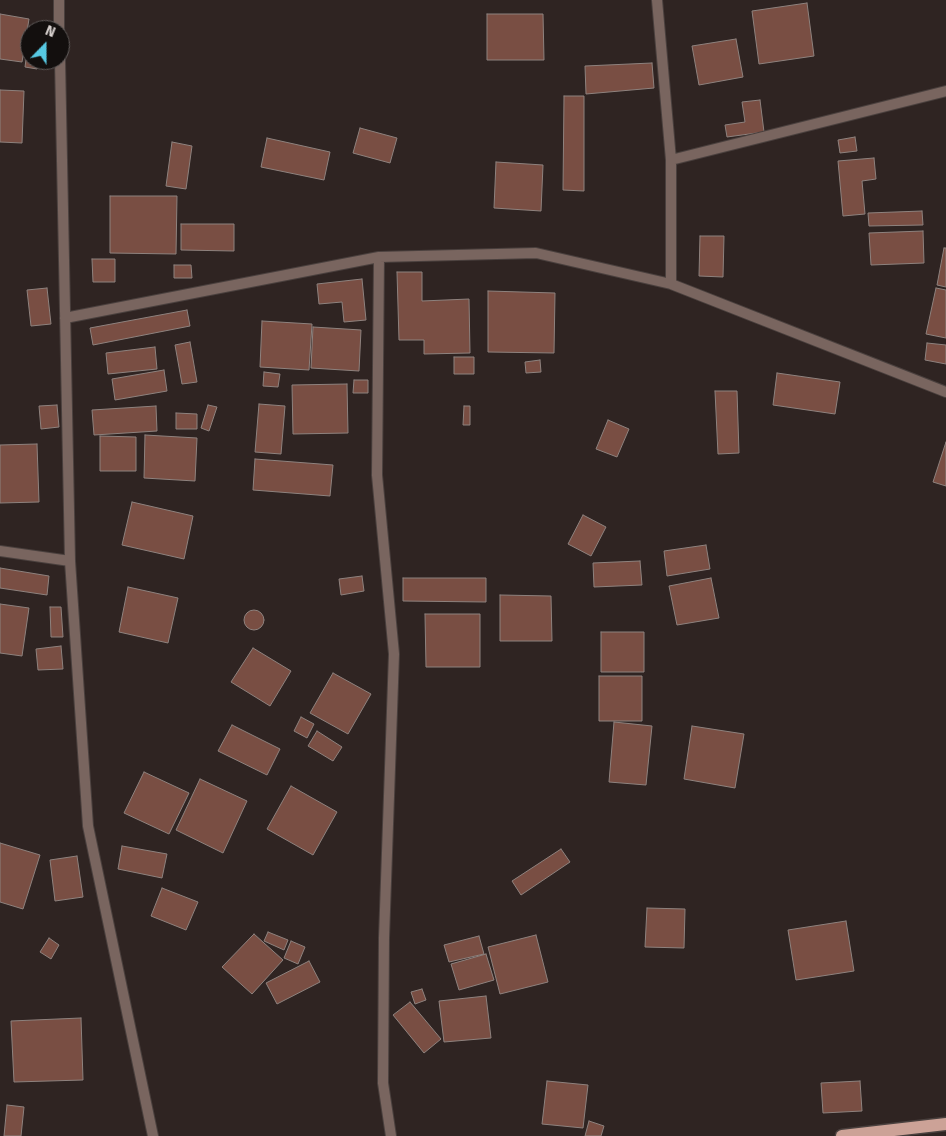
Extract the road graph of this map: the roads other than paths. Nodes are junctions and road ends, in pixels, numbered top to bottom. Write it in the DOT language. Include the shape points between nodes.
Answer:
graph roads {
  1 [pos="59,0"];
  2 [pos="657,0"];
  3 [pos="59,20"];
  4 [pos="60,70"];
  5 [pos="946,91"];
  6 [pos="671,160"];
  7 [pos="379,258"];
  8 [pos="671,284"];
  9 [pos="65,318"];
  10 [pos="946,392"];
  11 [pos="0,551"];
  12 [pos="70,561"];
  13 [pos="946,1124"];
  14 [pos="153,1136"];
  15 [pos="391,1136"];
  16 [pos="842,1136"];
  1 -- 3 [label="street"];
  2 -- 6 [label="street"];
  4 -- 9 [label="street"];
  5 -- 6 [label="street"];
  6 -- 8 [label="street"];
  7 -- 8 [label="street" via="536,253"];
  7 -- 9 [label="street"];
  7 -- 15 [label="street" via="377,475 394,654 384,938 384,1083"];
  8 -- 10 [label="street"];
  9 -- 12 [label="street"];
  11 -- 12 [label="street"];
  12 -- 14 [label="street" via="88,826"];
  13 -- 16 [label="main road"];
}
